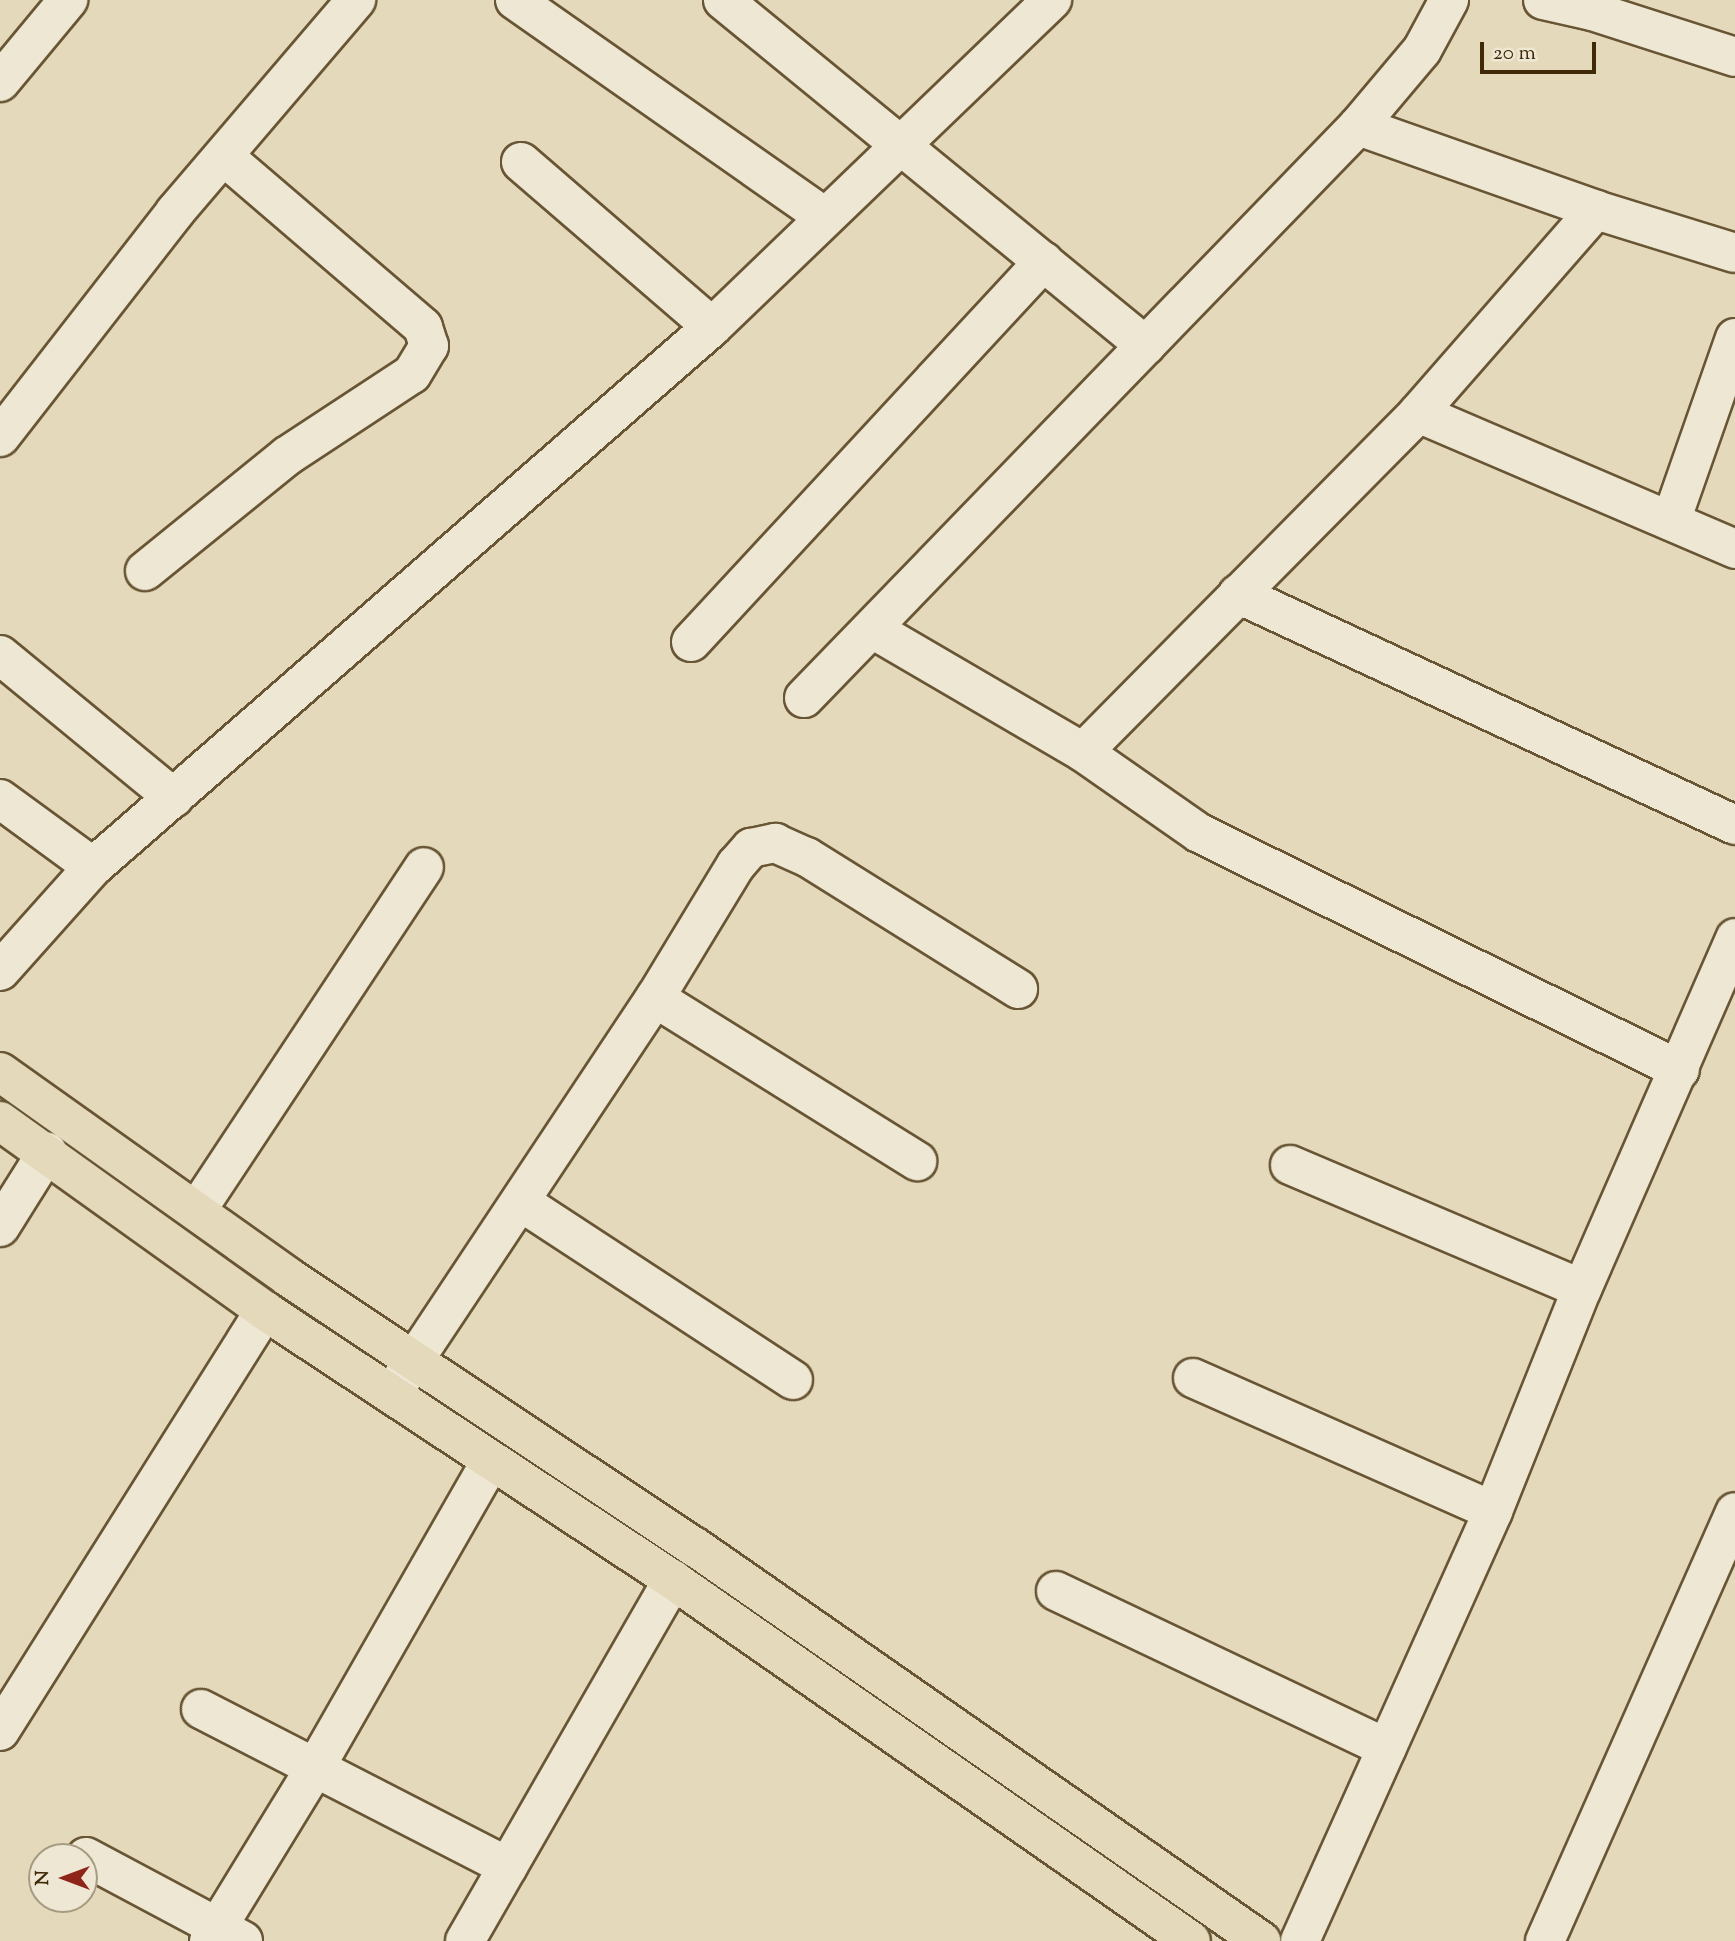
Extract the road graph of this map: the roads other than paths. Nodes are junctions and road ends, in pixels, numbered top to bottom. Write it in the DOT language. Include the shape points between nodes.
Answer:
graph roads {
  1 [pos="68,0"];
  2 [pos="356,0"];
  3 [pos="516,0"];
  4 [pos="723,0"];
  5 [pos="1052,0"];
  6 [pos="1449,0"];
  7 [pos="1543,0"];
  8 [pos="1735,57"];
  9 [pos="0,82"];
  10 [pos="1358,126"];
  11 [pos="901,141"];
  12 [pos="225,157"];
  13 [pos="521,162"];
  14 [pos="1596,210"];
  15 [pos="824,216"];
  16 [pos="1735,253"];
  17 [pos="1044,261"];
  18 [pos="712,327"];
  19 [pos="1735,338"];
  20 [pos="1146,346"];
  21 [pos="1418,413"];
  22 [pos="0,437"];
  23 [pos="1671,521"];
  24 [pos="1735,548"];
  25 [pos="145,571"];
  26 [pos="1238,594"];
  27 [pos="874,630"];
  28 [pos="691,642"];
  29 [pos="0,656"];
  30 [pos="804,698"];
  31 [pos="1083,752"];
  32 [pos="174,798"];
  33 [pos="0,799"];
  34 [pos="1735,825"];
  35 [pos="93,867"];
  36 [pos="424,867"];
  37 [pos="1735,938"];
  38 [pos="6,951"];
  39 [pos="1017,989"];
  40 [pos="655,998"];
  41 [pos="1680,1070"];
  42 [pos="0,1072"];
  43 [pos="0,1121"];
  44 [pos="47,1152"];
  45 [pos="917,1161"];
  46 [pos="1290,1165"];
  47 [pos="521,1202"];
  48 [pos="197,1210"];
  49 [pos="0,1227"];
  50 [pos="1582,1289"];
  51 [pos="265,1311"];
  52 [pos="414,1361"];
  53 [pos="1193,1378"];
  54 [pos="793,1380"];
  55 [pos="391,1395"];
  56 [pos="491,1461"];
  57 [pos="1493,1511"];
  58 [pos="1735,1512"];
  59 [pos="673,1580"];
  60 [pos="1056,1591"];
  61 [pos="201,1709"];
  62 [pos="0,1731"];
  63 [pos="1387,1748"];
  64 [pos="315,1768"];
  65 [pos="98,1864"];
  66 [pos="508,1867"];
  67 [pos="223,1936"];
  68 [pos="1175,1936"];
  69 [pos="465,1941"];
  70 [pos="1261,1941"];
  71 [pos="1300,1941"];
  72 [pos="1545,1941"];
  1 -- 9 [label="street"];
  2 -- 12 [label="street"];
  3 -- 15 [label="street"];
  4 -- 11 [label="street"];
  5 -- 11 [label="street"];
  6 -- 10 [label="street" via="1422,50"];
  7 -- 8 [label="street"];
  10 -- 14 [label="street"];
  10 -- 20 [label="street"];
  11 -- 15 [label="street"];
  11 -- 17 [label="street"];
  12 -- 22 [label="street" via="176,212"];
  12 -- 25 [label="street" via="423,327 429,346 412,374 287,456"];
  13 -- 18 [label="street"];
  14 -- 16 [label="street"];
  14 -- 21 [label="street"];
  15 -- 18 [label="street"];
  17 -- 20 [label="street"];
  17 -- 28 [label="street"];
  18 -- 32 [label="street"];
  19 -- 23 [label="street"];
  20 -- 27 [label="street"];
  21 -- 23 [label="street"];
  21 -- 26 [label="street"];
  23 -- 24 [label="street"];
  26 -- 31 [label="street"];
  26 -- 34 [label="street"];
  27 -- 30 [label="street"];
  27 -- 31 [label="street"];
  29 -- 32 [label="street"];
  31 -- 41 [label="street" via="1199,833"];
  32 -- 35 [label="street"];
  33 -- 35 [label="street"];
  35 -- 38 [label="street"];
  36 -- 48 [label="street"];
  37 -- 41 [label="street"];
  39 -- 40 [label="street" via="807,857 762,842 736,864"];
  40 -- 45 [label="street"];
  40 -- 47 [label="street"];
  41 -- 50 [label="street"];
  42 -- 48 [label="main road"];
  43 -- 44 [label="main road"];
  44 -- 49 [label="street"];
  44 -- 51 [label="main road"];
  46 -- 50 [label="street"];
  47 -- 52 [label="street"];
  47 -- 54 [label="street"];
  48 -- 52 [label="main road"];
  50 -- 57 [label="street"];
  51 -- 55 [label="main road"];
  51 -- 62 [label="street"];
  52 -- 55 [label="street"];
  52 -- 70 [label="main road" via="695,1547"];
  53 -- 57 [label="street"];
  55 -- 56 [label="main road"];
  56 -- 59 [label="main road"];
  56 -- 64 [label="street"];
  57 -- 63 [label="street"];
  58 -- 72 [label="street"];
  59 -- 66 [label="street"];
  59 -- 68 [label="main road"];
  60 -- 63 [label="street"];
  61 -- 64 [label="street"];
  63 -- 71 [label="street"];
  64 -- 66 [label="street"];
  64 -- 67 [label="street"];
  65 -- 67 [label="street"];
  66 -- 69 [label="street"];
}
